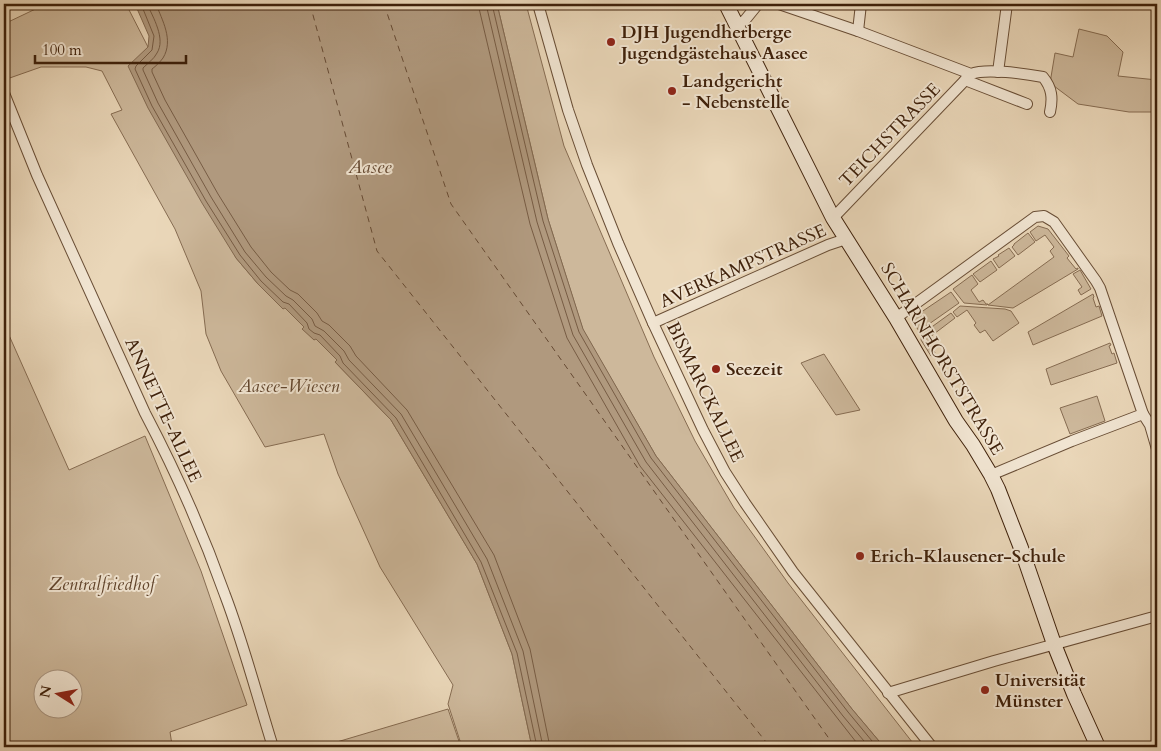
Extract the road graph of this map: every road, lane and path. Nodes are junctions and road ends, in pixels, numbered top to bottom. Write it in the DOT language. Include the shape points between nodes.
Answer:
graph roads {
  1 [pos="538,4"];
  2 [pos="726,4"];
  3 [pos="758,4"];
  4 [pos="780,4"];
  5 [pos="861,4"];
  6 [pos="1007,4"];
  7 [pos="736,25"];
  8 [pos="858,31"];
  9 [pos="998,72"];
  10 [pos="968,77"];
  11 [pos="4,93"];
  12 [pos="1027,104"];
  13 [pos="1050,112"];
  14 [pos="833,218"];
  15 [pos="846,239"];
  16 [pos="896,318"];
  17 [pos="653,323"];
  18 [pos="1143,414"];
  19 [pos="1157,448"];
  20 [pos="991,475"];
  21 [pos="1157,616"];
  22 [pos="1054,644"];
  23 [pos="888,692"];
  24 [pos="274,747"];
  25 [pos="932,747"];
  26 [pos="1098,747"];
  1 -- 17 [label="street, BISMARCKALLEE" via="587,164"];
  2 -- 7 [label="street, SCHARNHORSTSTRASSE"];
  3 -- 7 [label="street"];
  4 -- 8 [label="street"];
  5 -- 8 [label="street"];
  6 -- 9 [label="street"];
  7 -- 14 [label="street, SCHARNHORSTSTRASSE"];
  8 -- 10 [label="street"];
  9 -- 10 [label="street" via="977,72"];
  9 -- 13 [label="street" via="1043,77 1050,89"];
  10 -- 12 [label="street"];
  10 -- 14 [label="street, TEICHSTRASSE"];
  11 -- 24 [label="street, ANNETTE-ALLEE" via="37,175 195,518 225,595"];
  14 -- 15 [label="street, SCHARNHORSTSTRASSE"];
  15 -- 16 [label="street, SCHARNHORSTSTRASSE"];
  15 -- 17 [label="street, AVERKAMPSTRASSE"];
  16 -- 18 [label="street" via="1035,217 1048,217 1100,288"];
  16 -- 20 [label="street, SCHARNHORSTSTRASSE"];
  17 -- 23 [label="street, BISMARCKALLEE" via="725,472 793,572"];
  18 -- 19 [label="street"];
  18 -- 20 [label="street"];
  20 -- 22 [label="street, SCHARNHORSTSTRASSE" via="1021,548"];
  21 -- 22 [label="street"];
  22 -- 23 [label="street"];
  22 -- 26 [label="street, SCHARNHORSTSTRASSE"];
  23 -- 25 [label="street, BISMARCKALLEE"];
}
